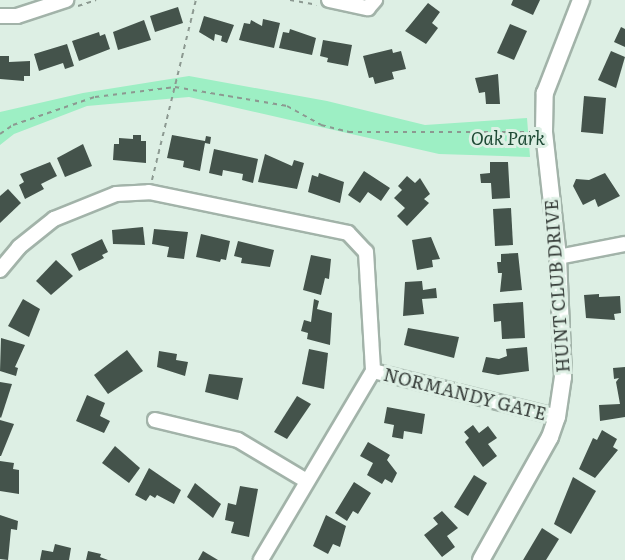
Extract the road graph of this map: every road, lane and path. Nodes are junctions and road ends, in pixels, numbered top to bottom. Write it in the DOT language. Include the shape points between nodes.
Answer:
graph roads {
  1 [pos="66,0"];
  2 [pos="196,0"];
  3 [pos="329,0"];
  4 [pos="375,0"];
  5 [pos="581,0"];
  6 [pos="0,16"];
  7 [pos="174,87"];
  8 [pos="544,132"];
  9 [pos="0,134"];
  10 [pos="149,192"];
  11 [pos="625,244"];
  12 [pos="558,257"];
  13 [pos="0,270"];
  14 [pos="373,371"];
  15 [pos="557,417"];
  16 [pos="155,420"];
  17 [pos="305,480"];
  18 [pos="261,560"];
  19 [pos="481,560"];
  1 -- 6 [label="street" via="17,16"];
  2 -- 7 [label="path"];
  3 -- 4 [label="street" via="368,8"];
  5 -- 8 [label="street, HUNT CLUB DRIVE" via="545,93"];
  7 -- 8 [label="path" via="287,106 321,125 349,132"];
  7 -- 9 [label="path" via="95,97 13,125"];
  7 -- 10 [label="path"];
  8 -- 12 [label="street, HUNT CLUB DRIVE"];
  10 -- 13 [label="street" via="116,194 54,219 19,247"];
  10 -- 14 [label="street" via="348,233 366,252"];
  11 -- 12 [label="street"];
  12 -- 15 [label="street, HUNT CLUB DRIVE" via="563,377"];
  14 -- 15 [label="street, NORMANDY GATE"];
  14 -- 17 [label="street"];
  15 -- 19 [label="street, HUNT CLUB DRIVE" via="550,437"];
  16 -- 17 [label="street" via="238,440"];
  17 -- 18 [label="street"];
}
